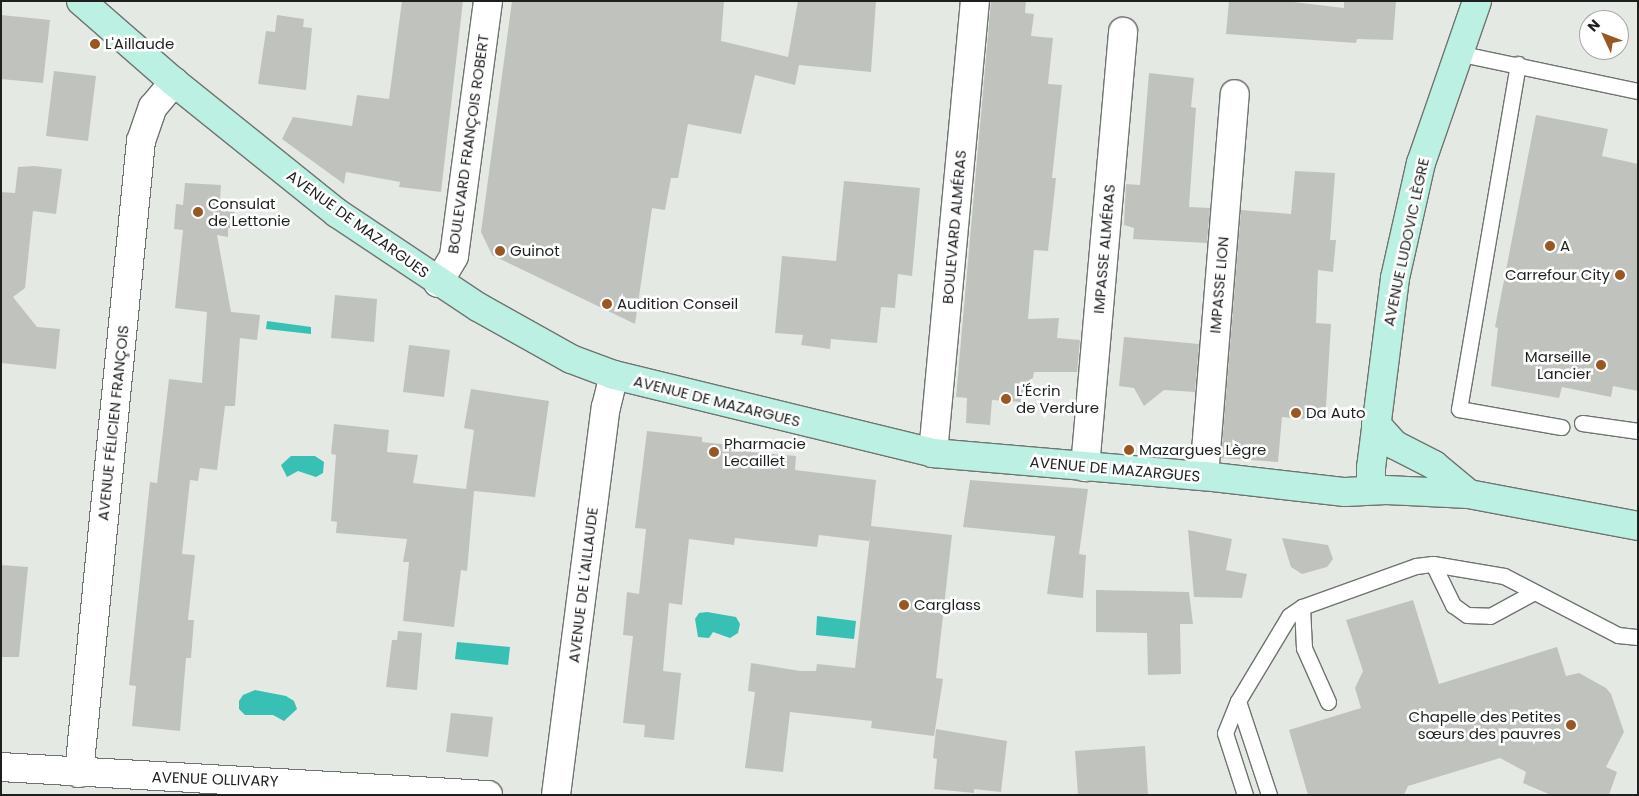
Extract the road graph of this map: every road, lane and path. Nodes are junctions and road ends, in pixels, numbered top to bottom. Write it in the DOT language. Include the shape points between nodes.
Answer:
graph roads {
  1 [pos="81,1"];
  2 [pos="488,1"];
  3 [pos="975,1"];
  4 [pos="1477,1"];
  5 [pos="1122,32"];
  6 [pos="1457,53"];
  7 [pos="1518,64"];
  8 [pos="174,82"];
  9 [pos="1638,91"];
  10 [pos="1234,94"];
  11 [pos="438,283"];
  12 [pos="614,375"];
  13 [pos="1582,423"];
  14 [pos="1376,424"];
  15 [pos="1561,427"];
  16 [pos="1638,431"];
  17 [pos="933,453"];
  18 [pos="1084,467"];
  19 [pos="1204,476"];
  20 [pos="1371,490"];
  21 [pos="1469,494"];
  22 [pos="1638,526"];
  23 [pos="1433,564"];
  24 [pos="1534,592"];
  25 [pos="1302,608"];
  26 [pos="1638,637"];
  27 [pos="1238,701"];
  28 [pos="1328,702"];
  29 [pos="1,767"];
  30 [pos="79,773"];
  31 [pos="439,793"];
  32 [pos="488,795"];
  33 [pos="556,795"];
  34 [pos="1246,795"];
  35 [pos="1269,795"];
  1 -- 8 [label="street, AVENUE DE MAZARGUES"];
  2 -- 11 [label="street, BOULEVARD FRANÇOIS ROBERT" via="454,256"];
  3 -- 17 [label="street, BOULEVARD ALMÉRAS"];
  4 -- 6 [label="street, AVENUE LUDOVIC LÈGRE"];
  5 -- 18 [label="street, IMPASSE ALMÉRAS"];
  6 -- 7 [label="lane"];
  6 -- 14 [label="street, AVENUE LUDOVIC LÈGRE" via="1421,163 1395,278"];
  7 -- 9 [label="lane"];
  7 -- 15 [label="lane" via="1459,408"];
  8 -- 11 [label="street, AVENUE DE MAZARGUES" via="337,212"];
  8 -- 30 [label="street, AVENUE FÉLICIEN FRANÇOIS" via="153,107 141,140"];
  10 -- 19 [label="street, IMPASSE LION"];
  11 -- 12 [label="street, AVENUE DE MAZARGUES" via="571,359"];
  12 -- 17 [label="street, AVENUE DE MAZARGUES"];
  12 -- 33 [label="street, AVENUE DE L'AILLAUDE" via="606,407"];
  13 -- 16 [label="lane"];
  14 -- 20 [label="street, AVENUE LUDOVIC LÈGRE"];
  14 -- 21 [label="street, AVENUE DE MAZARGUES" via="1395,445 1434,465"];
  17 -- 18 [label="street, AVENUE DE MAZARGUES"];
  18 -- 19 [label="street, AVENUE DE MAZARGUES"];
  19 -- 20 [label="street, AVENUE DE MAZARGUES" via="1329,491"];
  20 -- 21 [label="street, AVENUE DE MAZARGUES"];
  21 -- 22 [label="street, AVENUE DE MAZARGUES"];
  23 -- 24 [label="lane" via="1504,576"];
  23 -- 24 [label="lane" via="1453,605 1467,615 1490,616"];
  23 -- 25 [label="lane" via="1416,566"];
  24 -- 26 [label="lane" via="1618,635"];
  25 -- 27 [label="lane" via="1289,616"];
  25 -- 28 [label="lane" via="1304,648"];
  27 -- 34 [label="lane" via="1225,733"];
  27 -- 35 [label="lane"];
  29 -- 30 [label="street, AVENUE OLLIVARY"];
  30 -- 31 [label="street, AVENUE OLLIVARY"];
  31 -- 32 [label="street, AVENUE OLLIVARY"];
}
